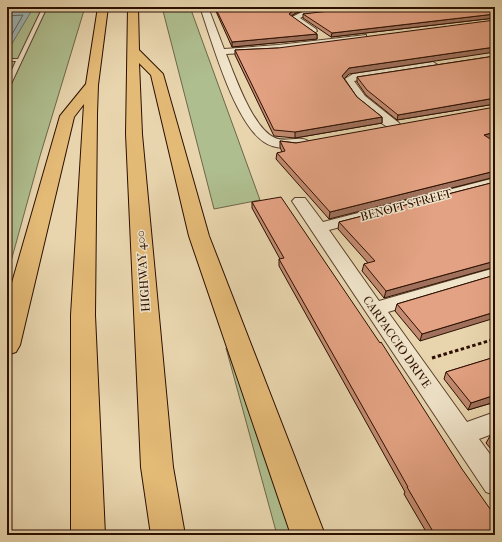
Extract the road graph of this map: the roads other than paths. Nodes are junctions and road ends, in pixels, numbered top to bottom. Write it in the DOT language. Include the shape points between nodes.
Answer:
graph roads {
  1 [pos="45,7"];
  2 [pos="103,7"];
  3 [pos="133,7"];
  4 [pos="204,7"];
  5 [pos="369,7"];
  6 [pos="368,36"];
  7 [pos="329,41"];
  8 [pos="134,51"];
  9 [pos="221,52"];
  10 [pos="7,60"];
  11 [pos="19,60"];
  12 [pos="448,63"];
  13 [pos="92,85"];
  14 [pos="7,86"];
  15 [pos="380,128"];
  16 [pos="314,141"];
  17 [pos="492,185"];
  18 [pos="300,201"];
  19 [pos="317,228"];
  20 [pos="495,274"];
  21 [pos="374,309"];
  22 [pos="7,345"];
  23 [pos="495,422"];
  24 [pos="462,435"];
  25 [pos="495,483"];
  26 [pos="88,535"];
  27 [pos="168,535"];
  28 [pos="308,535"];
  1 -- 11 [label="lane"];
  2 -- 13 [label="highway"];
  3 -- 8 [label="highway, HIGHWAY 400"];
  4 -- 9 [label="street"];
  5 -- 7 [label="street" via="302,14 294,18"];
  6 -- 7 [label="street"];
  7 -- 9 [label="street"];
  8 -- 27 [label="highway, HIGHWAY 400" via="134,134 156,459"];
  8 -- 28 [label="highway" via="156,74 199,236"];
  9 -- 16 [label="street" via="248,116 268,140 290,144"];
  10 -- 11 [label="lane"];
  11 -- 14 [label="lane"];
  12 -- 15 [label="street" via="353,77 348,80 361,98 399,125"];
  13 -- 22 [label="highway" via="67,116"];
  13 -- 26 [label="highway" via="83,315"];
  17 -- 19 [label="street, BENOIT STREET"];
  18 -- 19 [label="street, CARPACCIO DRIVE"];
  19 -- 21 [label="street, CARPACCIO DRIVE"];
  20 -- 21 [label="street"];
  21 -- 24 [label="street, CARPACCIO DRIVE"];
  23 -- 24 [label="street"];
  24 -- 25 [label="street, CARPACCIO DRIVE"];
}
